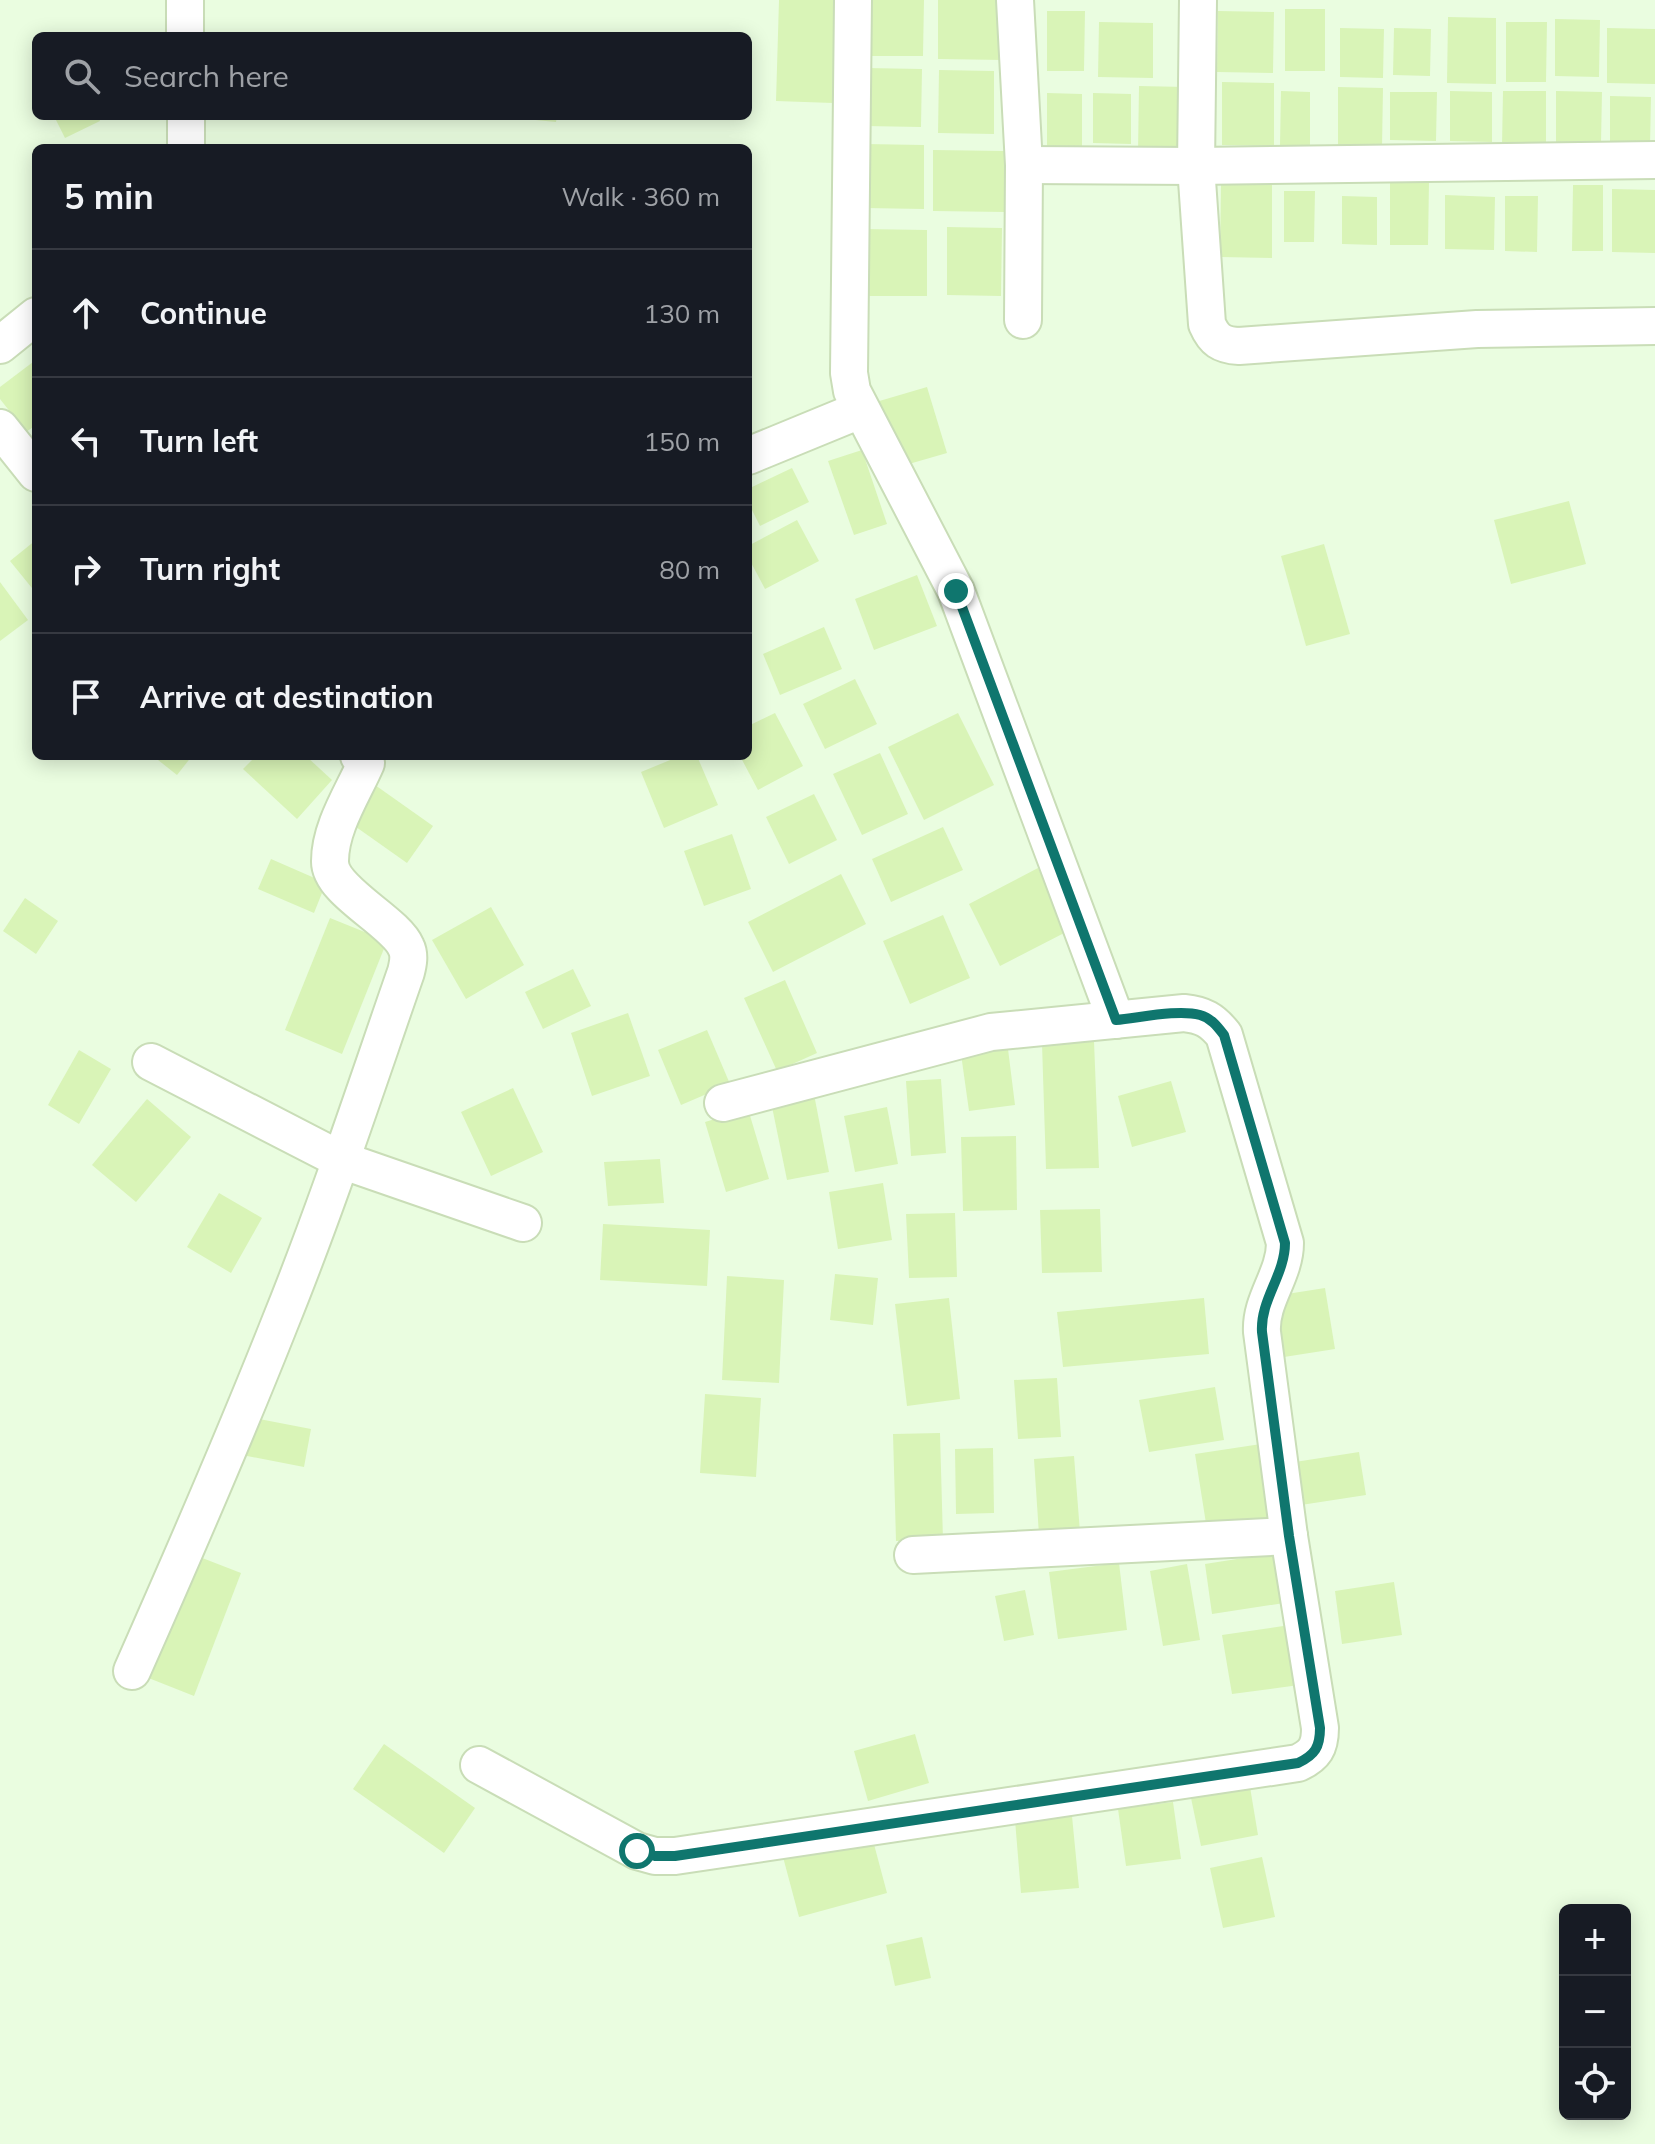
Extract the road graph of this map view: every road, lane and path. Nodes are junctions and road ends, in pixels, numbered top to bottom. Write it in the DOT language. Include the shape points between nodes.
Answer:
graph roads {
  1 [pos="185,0"];
  2 [pos="853,0"];
  3 [pos="1015,0"];
  4 [pos="1198,0"];
  5 [pos="185,32"];
  6 [pos="186,120"];
  7 [pos="186,144"];
  8 [pos="1655,160"];
  9 [pos="1024,165"];
  10 [pos="1196,166"];
  11 [pos="32,319"];
  12 [pos="1023,320"];
  13 [pos="1655,326"];
  14 [pos="0,345"];
  15 [pos="860,410"];
  16 [pos="0,428"];
  17 [pos="752,454"];
  18 [pos="32,468"];
  19 [pos="364,760"];
  20 [pos="1116,1020"];
  21 [pos="151,1062"];
  22 [pos="723,1103"];
  23 [pos="341,1160"];
  24 [pos="523,1223"];
  25 [pos="1289,1536"];
  26 [pos="913,1555"];
  27 [pos="132,1671"];
  28 [pos="479,1765"];
  1 -- 5 [label="street"];
  2 -- 15 [label="street" via="849,373"];
  3 -- 9 [label="street"];
  4 -- 10 [label="street"];
  6 -- 7 [label="street"];
  8 -- 10 [label="street"];
  9 -- 10 [label="street"];
  9 -- 12 [label="street"];
  10 -- 13 [label="street" via="1207,324 1225,345 1477,329"];
  11 -- 14 [label="street"];
  15 -- 17 [label="street"];
  15 -- 20 [label="street" via="952,580"];
  16 -- 18 [label="street"];
  19 -- 23 [label="street" via="332,840 329,866 344,888 399,937 409,960"];
  20 -- 22 [label="street" via="991,1032"];
  20 -- 25 [label="street" via="1200,1015 1214,1021 1224,1035 1285,1243 1283,1267 1261,1322"];
  21 -- 23 [label="street"];
  23 -- 24 [label="street"];
  23 -- 27 [label="street" via="280,1324"];
  25 -- 26 [label="street"];
  25 -- 28 [label="street" via="1320,1728 1320,1744 1298,1763 655,1856"];
}
